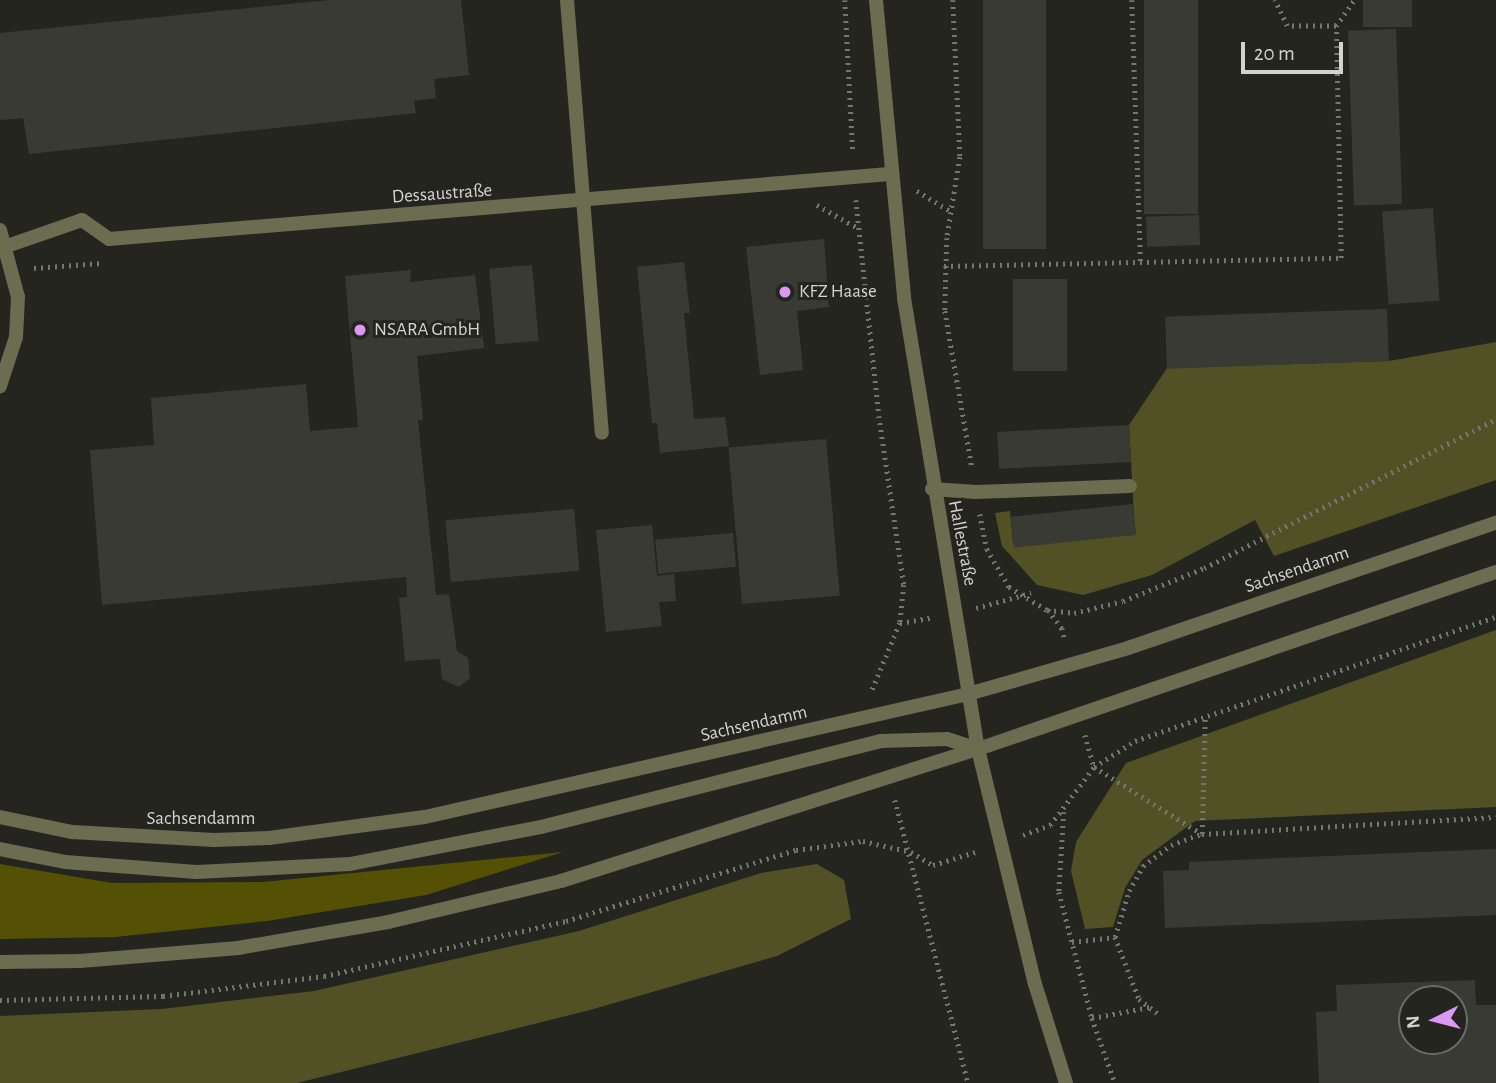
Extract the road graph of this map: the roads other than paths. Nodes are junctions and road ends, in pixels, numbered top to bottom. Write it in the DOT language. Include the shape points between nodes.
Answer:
graph roads {
  1 [pos="567,0"];
  2 [pos="876,0"];
  3 [pos="889,174"];
  4 [pos="586,203"];
  5 [pos="0,230"];
  6 [pos="7,246"];
  7 [pos="0,386"];
  8 [pos="602,433"];
  9 [pos="1130,486"];
  10 [pos="932,489"];
  11 [pos="1496,523"];
  12 [pos="1496,572"];
  13 [pos="968,694"];
  14 [pos="978,749"];
  15 [pos="0,817"];
  16 [pos="0,849"];
  17 [pos="0,962"];
  18 [pos="1066,1083"];
  1 -- 4 [label="street"];
  2 -- 3 [label="street, Hallestraße"];
  3 -- 4 [label="street, Dessaustraße"];
  3 -- 10 [label="street, Hallestraße"];
  4 -- 6 [label="street, Dessaustraße" via="109,239 82,220"];
  4 -- 8 [label="street"];
  5 -- 6 [label="street"];
  6 -- 7 [label="street" via="18,297 16,337"];
  9 -- 10 [label="street" via="976,492"];
  10 -- 13 [label="street, Hallestraße"];
  11 -- 13 [label="street, Sachsendamm" via="1128,648"];
  12 -- 14 [label="street"];
  13 -- 14 [label="street, Hallestraße"];
  13 -- 15 [label="street, Sachsendamm" via="425,817 269,838 156,840 72,832"];
  14 -- 16 [label="street" via="947,739 881,741 541,827 350,864 185,872 65,862"];
  14 -- 17 [label="street" via="561,881 388,922 173,955"];
  14 -- 18 [label="street, Hallestraße" via="1035,984"];
}
